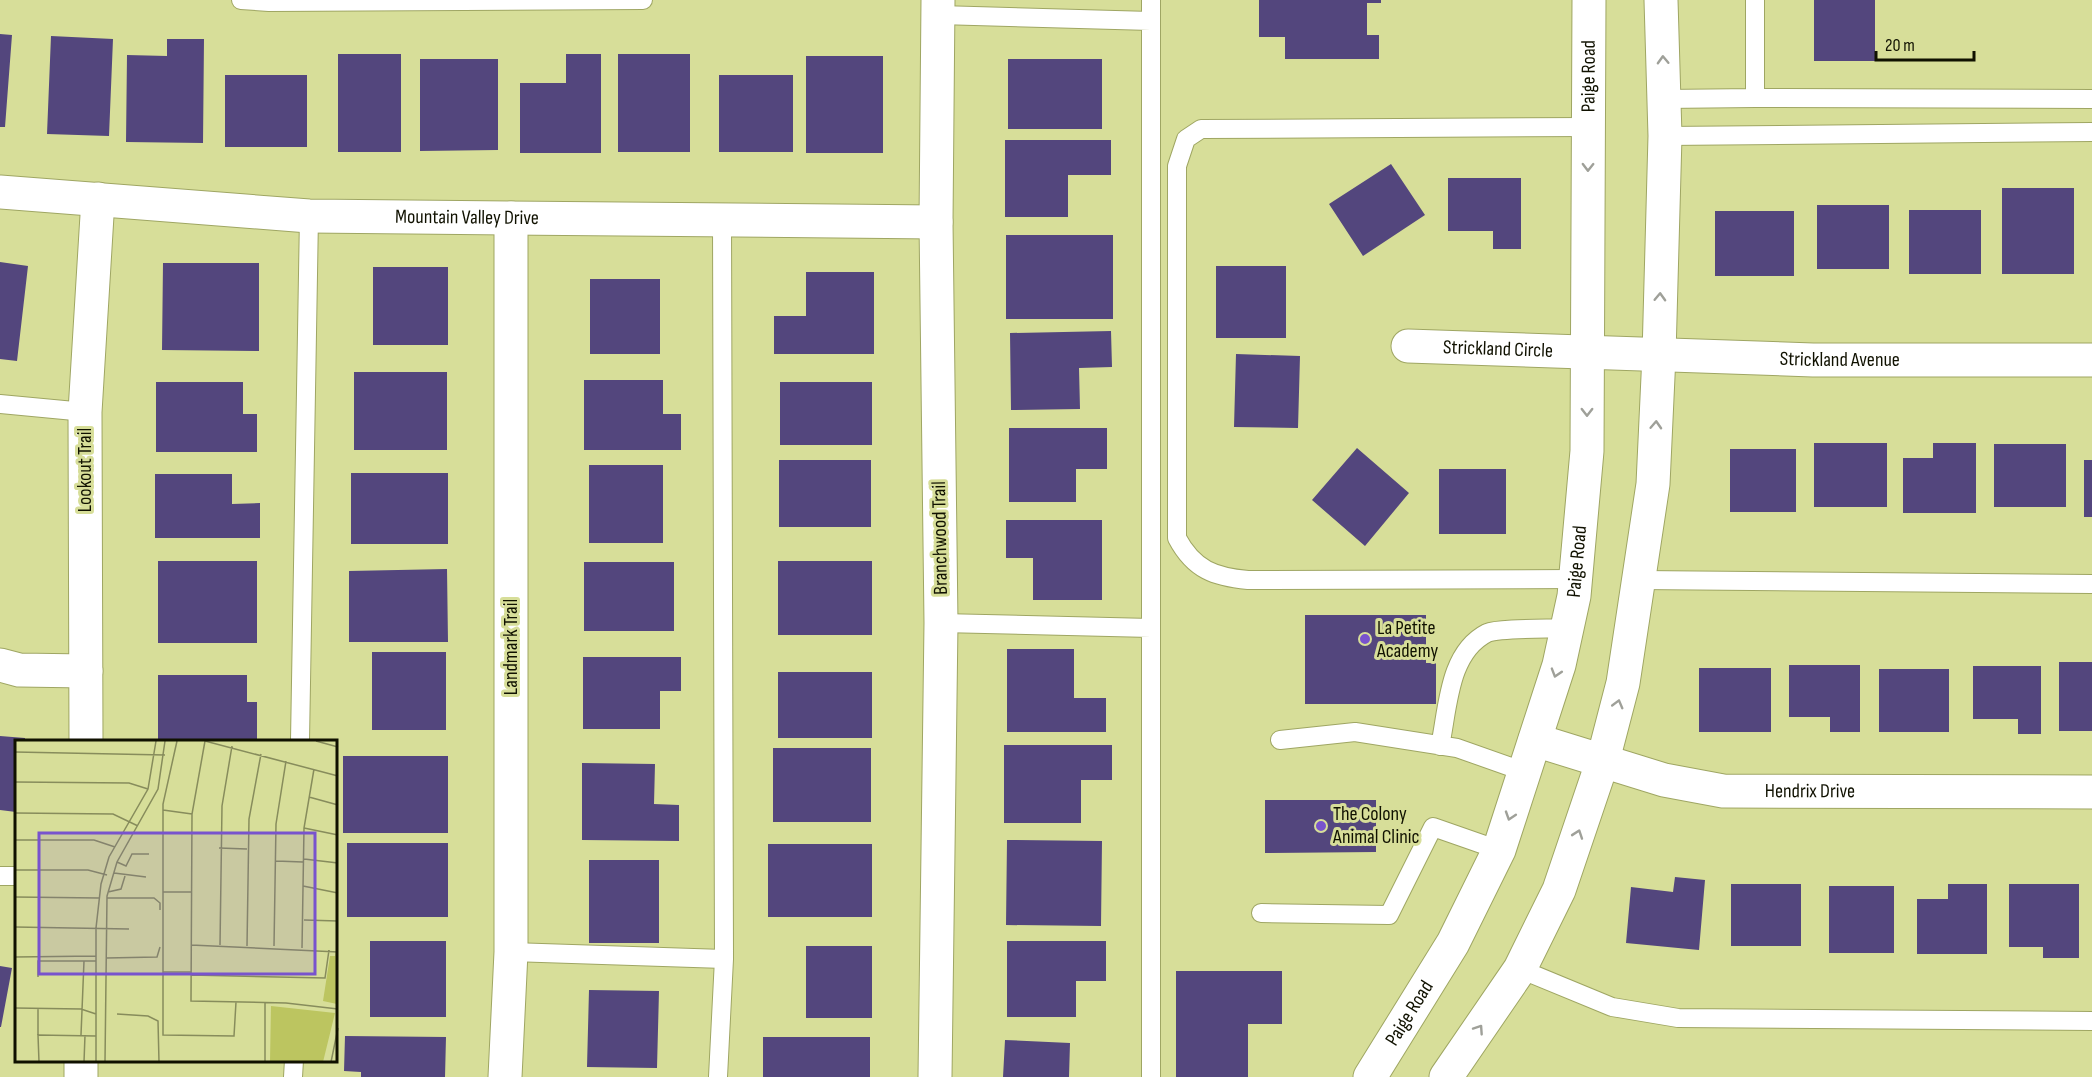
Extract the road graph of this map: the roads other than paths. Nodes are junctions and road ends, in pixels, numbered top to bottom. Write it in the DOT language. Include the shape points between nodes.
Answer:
graph roads {
  1 [pos="241,0"];
  2 [pos="643,0"];
  3 [pos="1151,0"];
  4 [pos="1589,0"];
  5 [pos="1661,0"];
  6 [pos="1755,0"];
  7 [pos="939,8"];
  8 [pos="1151,21"];
  9 [pos="1755,98"];
  10 [pos="1664,99"];
  11 [pos="2092,99"];
  12 [pos="1589,127"];
  13 [pos="2092,132"];
  14 [pos="1665,136"];
  15 [pos="0,192"];
  16 [pos="98,199"];
  17 [pos="309,216"];
  18 [pos="511,218"];
  19 [pos="722,220"];
  20 [pos="936,222"];
  21 [pos="1408,346"];
  22 [pos="1587,353"];
  23 [pos="1659,355"];
  24 [pos="2092,360"];
  25 [pos="0,404"];
  26 [pos="85,412"];
  27 [pos="1576,579"];
  28 [pos="1640,580"];
  29 [pos="2092,584"];
  30 [pos="941,623"];
  31 [pos="1151,628"];
  32 [pos="1567,628"];
  33 [pos="0,665"];
  34 [pos="86,670"];
  35 [pos="86,740"];
  36 [pos="300,740"];
  37 [pos="1280,740"];
  38 [pos="1535,740"];
  39 [pos="1440,746"];
  40 [pos="1603,760"];
  41 [pos="1525,772"];
  42 [pos="2092,792"];
  43 [pos="1499,850"];
  44 [pos="1261,913"];
  45 [pos="511,951"];
  46 [pos="724,958"];
  47 [pos="1520,969"];
  48 [pos="2092,1021"];
  49 [pos="294,1062"];
  50 [pos="293,1077"];
  51 [pos="505,1077"];
  52 [pos="718,1077"];
  53 [pos="935,1077"];
  54 [pos="1151,1077"];
  55 [pos="1370,1077"];
  56 [pos="1446,1077"];
  1 -- 2 [label="lane"];
  3 -- 8 [label="lane"];
  4 -- 12 [label="street, Paige Road"];
  10 -- 5 [label="street, one-way"];
  6 -- 9 [label="lane"];
  7 -- 8 [label="lane"];
  7 -- 20 [label="street, Branchwood Trail"];
  8 -- 31 [label="lane"];
  9 -- 10 [label="lane"];
  9 -- 11 [label="lane"];
  10 -- 14 [label="street"];
  12 -- 22 [label="street, Paige Road, one-way"];
  12 -- 27 [label="lane" via="1201,129 1186,139 1178,166 1178,538 1184,552 1204,569 1224,578 1248,580"];
  13 -- 14 [label="lane"];
  23 -- 14 [label="street, one-way"];
  15 -- 16 [label="street, Mountain Valley Drive"];
  16 -- 17 [label="street, Mountain Valley Drive"];
  16 -- 26 [label="street, Lookout Trail"];
  17 -- 18 [label="street, Mountain Valley Drive"];
  17 -- 36 [label="lane"];
  18 -- 19 [label="street, Mountain Valley Drive"];
  18 -- 45 [label="street, Landmark Trail"];
  19 -- 20 [label="street, Mountain Valley Drive"];
  19 -- 46 [label="lane"];
  20 -- 30 [label="street, Branchwood Trail"];
  21 -- 22 [label="street, Strickland Circle"];
  22 -- 23 [label="street, Strickland Avenue"];
  22 -- 27 [label="street, Paige Road, one-way" via="1587,451"];
  23 -- 24 [label="street, Strickland Avenue" via="1813,360"];
  28 -- 23 [label="street, one-way" via="1653,484"];
  25 -- 26 [label="lane"];
  26 -- 34 [label="street, Lookout Trail"];
  27 -- 32 [label="street, Paige Road"];
  28 -- 29 [label="lane"];
  40 -- 28 [label="street, one-way" via="1623,683"];
  30 -- 31 [label="lane"];
  30 -- 53 [label="street, Branchwood Trail"];
  31 -- 54 [label="lane"];
  32 -- 38 [label="street, Paige Road, one-way"];
  32 -- 39 [label="lane" via="1488,633 1468,648 1454,675"];
  33 -- 34 [label="street" via="19,670"];
  34 -- 35 [label="street, Lookout Trail"];
  37 -- 39 [label="lane" via="1355,732"];
  38 -- 40 [label="street, Hendrix Drive"];
  38 -- 41 [label="street, Paige Road"];
  39 -- 41 [label="lane" via="1457,748"];
  40 -- 42 [label="street, Hendrix Drive" via="1664,780 1723,791"];
  47 -- 40 [label="street, one-way" via="1559,890"];
  41 -- 43 [label="street, Paige Road, one-way"];
  43 -- 44 [label="lane" via="1433,826 1389,915"];
  43 -- 55 [label="street, Paige Road" via="1453,943"];
  45 -- 46 [label="lane"];
  45 -- 51 [label="street, Landmark Trail"];
  46 -- 52 [label="lane"];
  47 -- 48 [label="lane" via="1612,1008 1678,1018"];
  56 -- 47 [label="street, one-way"];
  49 -- 50 [label="lane"];
}
